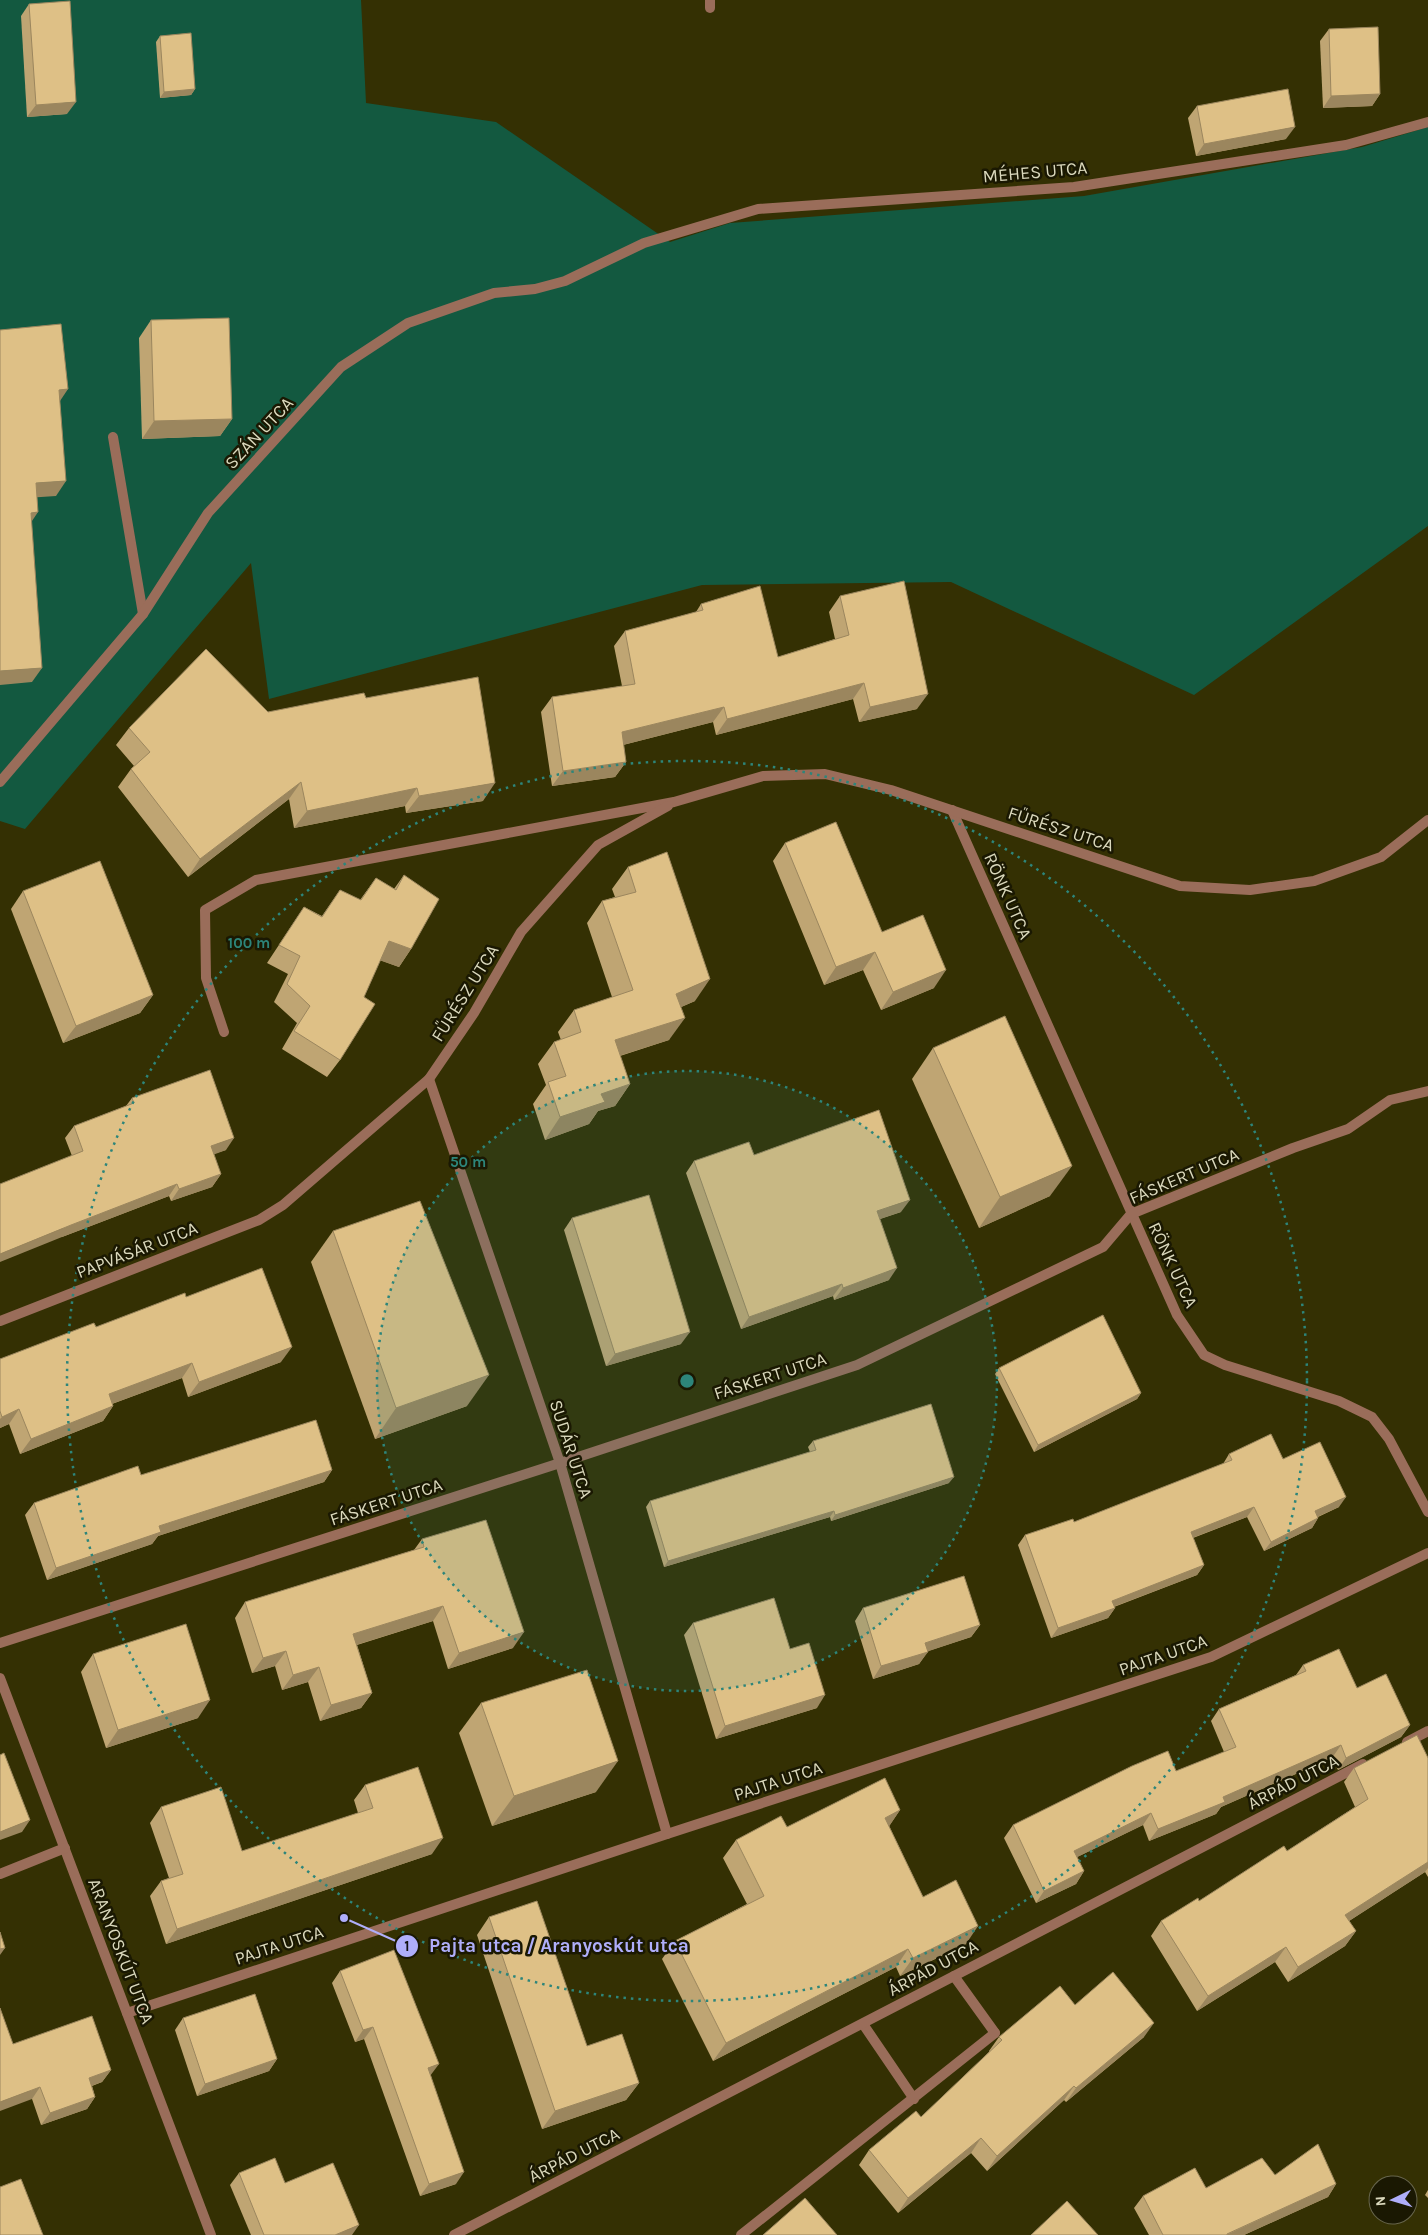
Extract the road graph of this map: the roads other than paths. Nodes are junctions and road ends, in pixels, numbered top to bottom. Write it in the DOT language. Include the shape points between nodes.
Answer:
graph roads {
  1 [pos="1428,122"];
  2 [pos="644,243"];
  3 [pos="113,437"];
  4 [pos="143,614"];
  5 [pos="0,782"];
  6 [pos="674,802"];
  7 [pos="952,810"];
  8 [pos="1428,820"];
  9 [pos="224,1032"];
  10 [pos="429,1079"];
  11 [pos="1428,1091"];
  12 [pos="283,1205"];
  13 [pos="1131,1214"];
  14 [pos="0,1321"];
  15 [pos="560,1463"];
  16 [pos="1428,1512"];
  17 [pos="1428,1553"];
  18 [pos="0,1643"];
  19 [pos="0,1678"];
  20 [pos="1428,1731"];
  21 [pos="1393,1749"];
  22 [pos="1376,1758"];
  23 [pos="666,1834"];
  24 [pos="64,1848"];
  25 [pos="0,1874"];
  26 [pos="954,1976"];
  27 [pos="127,2013"];
  28 [pos="863,2024"];
  29 [pos="914,2099"];
  30 [pos="211,2235"];
  31 [pos="454,2235"];
  32 [pos="741,2235"];
  1 -- 2 [label="street, MÉHES UTCA" via="1346,145 1074,187 758,209"];
  2 -- 4 [label="street, SZÁN UTCA" via="565,281 535,289 494,293 408,324 341,367 208,513"];
  3 -- 4 [label="street"];
  4 -- 5 [label="street, SZÁN UTCA"];
  6 -- 7 [label="street, FŰRÉSZ UTCA" via="763,776 825,774 891,790"];
  6 -- 9 [label="street, FŰRÉSZ UTCA" via="256,880 204,910 206,978"];
  6 -- 10 [label="street, FŰRÉSZ UTCA" via="598,845 534,917 521,932 474,1013"];
  7 -- 8 [label="street, FŰRÉSZ UTCA" via="1180,886 1250,890 1314,881 1382,857"];
  7 -- 13 [label="street, RÖNK UTCA"];
  10 -- 12 [label="street, FŰRÉSZ UTCA"];
  10 -- 15 [label="street, SUDÁR UTCA"];
  11 -- 13 [label="street, FÁSKERT UTCA" via="1390,1100 1348,1129"];
  12 -- 14 [label="street, PAPVÁSÁR UTCA" via="259,1220"];
  13 -- 15 [label="street, FÁSKERT UTCA" via="1103,1247 857,1365"];
  13 -- 16 [label="street, RÖNK UTCA" via="1177,1315 1204,1355 1225,1365 1339,1401 1372,1417 1390,1439"];
  15 -- 18 [label="street, FÁSKERT UTCA"];
  15 -- 23 [label="street, SUDÁR UTCA"];
  17 -- 23 [label="street, PAJTA UTCA" via="1211,1657"];
  19 -- 24 [label="street, ARANYOSKÚT UTCA"];
  20 -- 21 [label="street"];
  22 -- 26 [label="street, ÁRPÁD UTCA"];
  23 -- 27 [label="street, PAJTA UTCA"];
  24 -- 25 [label="street"];
  24 -- 27 [label="street, ARANYOSKÚT UTCA"];
  26 -- 28 [label="street, ÁRPÁD UTCA"];
  26 -- 29 [label="street" via="995,2033"];
  27 -- 30 [label="street, ARANYOSKÚT UTCA"];
  28 -- 29 [label="street"];
  28 -- 31 [label="street, ÁRPÁD UTCA"];
  29 -- 32 [label="street"];
}
